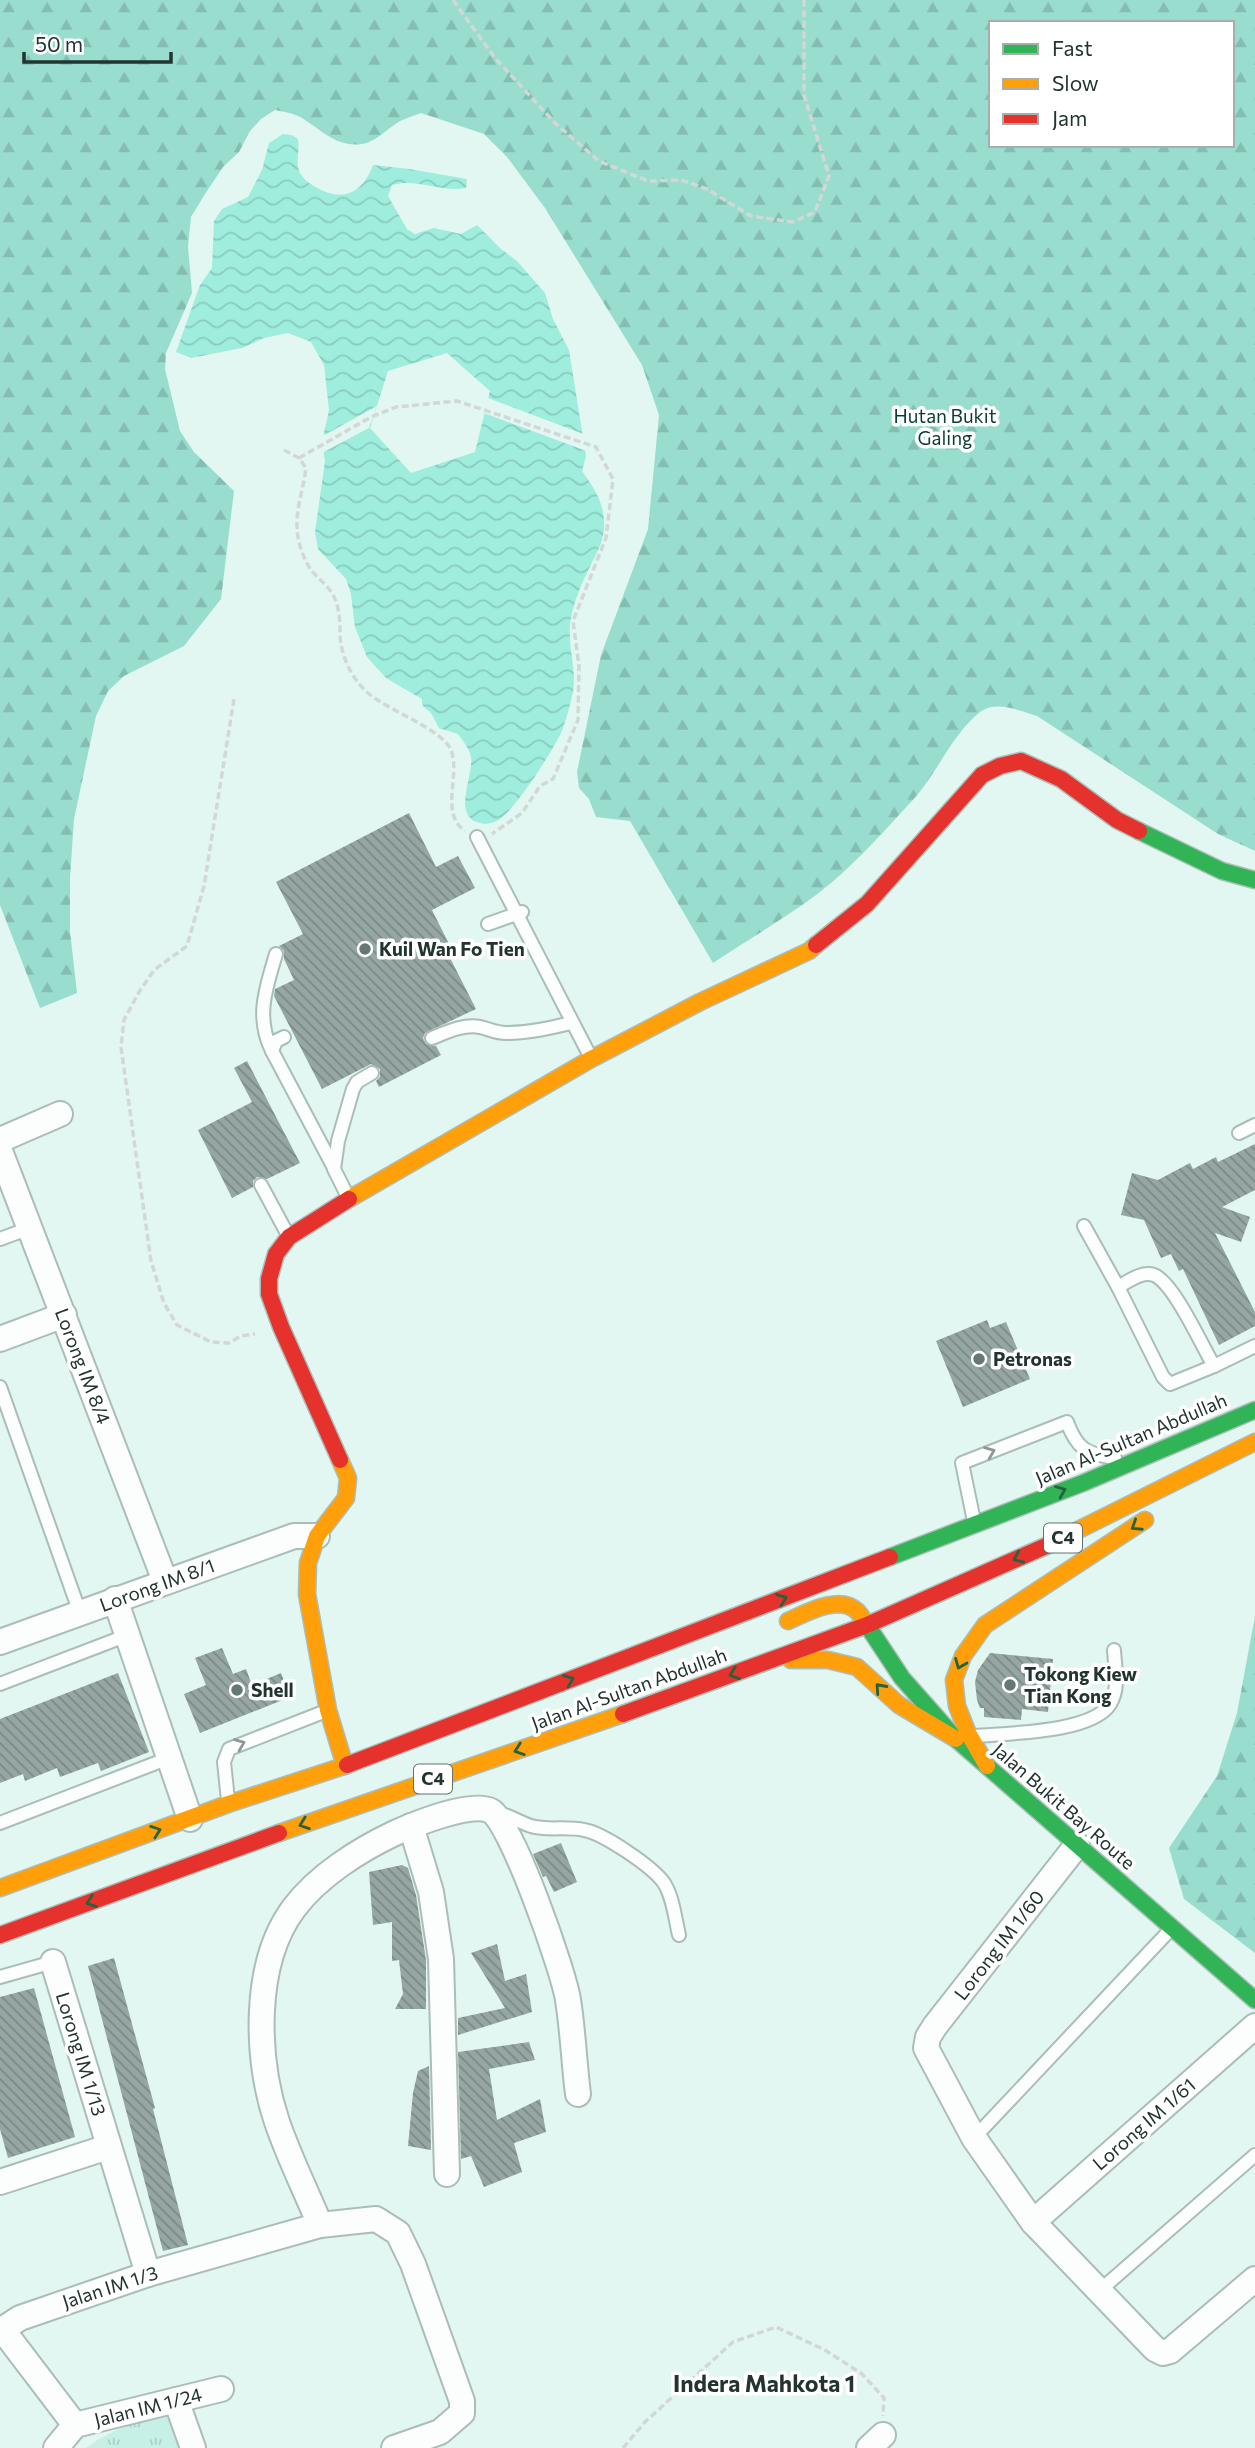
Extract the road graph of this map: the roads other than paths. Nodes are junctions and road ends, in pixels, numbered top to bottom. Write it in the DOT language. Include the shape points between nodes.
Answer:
graph roads {
  1 [pos="477,837"];
  2 [pos="1255,880"];
  3 [pos="520,913"];
  4 [pos="488,924"];
  5 [pos="275,954"];
  6 [pos="572,1023"];
  7 [pos="284,1037"];
  8 [pos="432,1038"];
  9 [pos="272,1051"];
  10 [pos="591,1059"];
  11 [pos="372,1073"];
  12 [pos="60,1114"];
  13 [pos="1255,1125"];
  14 [pos="1238,1133"];
  15 [pos="0,1140"];
  16 [pos="0,1151"];
  17 [pos="334,1168"];
  18 [pos="261,1185"];
  19 [pos="349,1199"];
  20 [pos="1084,1226"];
  21 [pos="30,1228"];
  22 [pos="289,1237"];
  23 [pos="0,1239"];
  24 [pos="1118,1287"];
  25 [pos="64,1315"];
  26 [pos="0,1339"];
  27 [pos="1255,1346"];
  28 [pos="1214,1366"];
  29 [pos="0,1387"];
  30 [pos="1255,1411"];
  31 [pos="1255,1442"];
  32 [pos="1255,1449"];
  33 [pos="1133,1460"];
  34 [pos="1185,1494"];
  35 [pos="1094,1496"];
  36 [pos="1162,1509"];
  37 [pos="975,1525"];
  38 [pos="317,1536"];
  39 [pos="164,1581"];
  40 [pos="115,1599"];
  41 [pos="884,1599"];
  42 [pos="80,1613"];
  43 [pos="867,1625"];
  44 [pos="767,1629"];
  45 [pos="128,1636"];
  46 [pos="0,1642"];
  47 [pos="1114,1650"];
  48 [pos="772,1660"];
  49 [pos="0,1684"];
  50 [pos="328,1710"];
  51 [pos="488,1728"];
  52 [pos="964,1738"];
  53 [pos="169,1758"];
  54 [pos="345,1766"];
  55 [pos="371,1800"];
  56 [pos="228,1804"];
  57 [pos="492,1811"];
  58 [pos="190,1819"];
  59 [pos="0,1823"];
  60 [pos="411,1826"];
  61 [pos="383,1839"];
  62 [pos="1077,1845"];
  63 [pos="0,1888"];
  64 [pos="1171,1929"];
  65 [pos="0,1935"];
  66 [pos="678,1935"];
  67 [pos="53,1962"];
  68 [pos="0,1977"];
  69 [pos="1255,2000"];
  70 [pos="1255,2026"];
  71 [pos="578,2094"];
  72 [pos="974,2138"];
  73 [pos="108,2147"];
  74 [pos="1255,2155"];
  75 [pos="447,2174"];
  76 [pos="0,2182"];
  77 [pos="1033,2222"];
  78 [pos="320,2225"];
  79 [pos="148,2274"];
  80 [pos="1255,2279"];
  81 [pos="1098,2292"];
  82 [pos="1,2330"];
  83 [pos="221,2389"];
  84 [pos="176,2400"];
  85 [pos="75,2425"];
  86 [pos="56,2448"];
  87 [pos="193,2448"];
  88 [pos="394,2448"];
  1 -- 3 [label="lane"];
  2 -- 10 [label="main road" via="1222,872 1117,820 1061,779 1021,761 1000,766 982,775 867,904 809,951"];
  3 -- 4 [label="lane"];
  3 -- 6 [label="lane"];
  5 -- 9 [label="lane" via="262,1001 265,1036"];
  6 -- 8 [label="lane" via="515,1033 457,1028"];
  6 -- 10 [label="lane"];
  7 -- 9 [label="lane"];
  9 -- 17 [label="lane"];
  10 -- 19 [label="main road"];
  11 -- 17 [label="lane" via="353,1089"];
  12 -- 15 [label="street"];
  13 -- 14 [label="lane"];
  16 -- 21 [label="street, Lorong IM 8/4"];
  17 -- 19 [label="lane"];
  18 -- 22 [label="lane"];
  19 -- 22 [label="main road"];
  20 -- 24 [label="lane"];
  21 -- 23 [label="lane"];
  21 -- 25 [label="street, Lorong IM 8/4"];
  22 -- 38 [label="main road" via="276,1254 269,1294 348,1478 346,1498"];
  24 -- 28 [label="lane" via="1140,1275 1153,1275 1167,1285"];
  24 -- 28 [label="lane" via="1170,1384"];
  25 -- 26 [label="street"];
  25 -- 39 [label="street, Lorong IM 8/4"];
  27 -- 28 [label="lane"];
  29 -- 42 [label="lane"];
  30 -- 33 [label="main road, Jalan Al-Sultan Abdullah / C4"];
  30 -- 35 [label="main road"];
  31 -- 43 [label="main road, Jalan Al-Sultan Abdullah / C4, one-way" via="1035,1551"];
  32 -- 34 [label="main road"];
  37 -- 33 [label="main road, Jalan Al-Sultan Abdullah / C4, one-way"];
  37 -- 33 [label="lane, one-way" via="962,1463 1067,1422 1074,1442 1084,1449"];
  36 -- 52 [label="main road, one-way" via="985,1625 956,1668 955,1695"];
  54 -- 37 [label="main road, Jalan Al-Sultan Abdullah / C4, one-way"];
  38 -- 39 [label="street, Lorong IM 8/1" via="294,1536"];
  38 -- 50 [label="main road" via="308,1563 307,1594"];
  39 -- 40 [label="street, Lorong IM 8/1"];
  40 -- 42 [label="street, Lorong IM 8/1"];
  40 -- 45 [label="street"];
  41 -- 43 [label="main road"];
  42 -- 46 [label="street, Lorong IM 8/1"];
  43 -- 44 [label="main road, Jalan Bukit Bay Route" via="855,1609 843,1605"];
  43 -- 48 [label="main road, Jalan Al-Sultan Abdullah / C4"];
  43 -- 52 [label="main road, Jalan Bukit Bay Route" via="902,1678"];
  45 -- 49 [label="lane"];
  45 -- 53 [label="street"];
  47 -- 52 [label="lane" via="1116,1687 1104,1712 1075,1725"];
  52 -- 48 [label="main road, one-way" via="917,1719 889,1698 866,1672 851,1665 828,1659"];
  48 -- 55 [label="main road, Jalan Al-Sultan Abdullah / C4, one-way"];
  50 -- 54 [label="main road"];
  56 -- 50 [label="lane, one-way" via="224,1762 229,1749"];
  51 -- 54 [label="main road"];
  52 -- 62 [label="main road, Jalan Bukit Bay Route" via="987,1766"];
  53 -- 58 [label="street"];
  53 -- 59 [label="lane"];
  54 -- 56 [label="main road, Jalan Al-Sultan Abdullah / C4"];
  55 -- 61 [label="street"];
  55 -- 65 [label="main road, Jalan Al-Sultan Abdullah / C4, one-way"];
  56 -- 58 [label="main road, Jalan Al-Sultan Abdullah / C4"];
  57 -- 60 [label="street" via="475,1807"];
  57 -- 66 [label="lane" via="531,1826 588,1830 605,1838 663,1882"];
  57 -- 71 [label="street" via="517,1855 562,1969"];
  63 -- 58 [label="main road, Jalan Al-Sultan Abdullah / C4, one-way"];
  60 -- 61 [label="street"];
  60 -- 75 [label="street" via="431,1892 441,1959"];
  61 -- 78 [label="street" via="332,1871 293,1909 277,1937 266,1977 262,2059 277,2121"];
  62 -- 64 [label="main road, Jalan Bukit Bay Route"];
  62 -- 72 [label="street, Lorong IM 1/60" via="928,2038 926,2048"];
  64 -- 69 [label="main road, Jalan Bukit Bay Route"];
  64 -- 72 [label="lane"];
  67 -- 68 [label="lane"];
  67 -- 73 [label="street, Lorong IM 1/13"];
  70 -- 77 [label="street, Lorong IM 1/61"];
  72 -- 77 [label="street"];
  73 -- 76 [label="street"];
  73 -- 79 [label="street, Lorong IM 1/13"];
  74 -- 81 [label="lane"];
  77 -- 81 [label="street"];
  78 -- 79 [label="street, Jalan IM 1/3"];
  78 -- 88 [label="street, Jalan IM 1/3" via="376,2219 398,2233 462,2401 462,2413 440,2432"];
  79 -- 82 [label="street, Jalan IM 1/3" via="20,2318"];
  80 -- 81 [label="street" via="1163,2353"];
  82 -- 85 [label="street"];
  83 -- 84 [label="street, Jalan IM 1/24"];
  84 -- 85 [label="street, Jalan IM 1/24"];
  84 -- 87 [label="street"];
  85 -- 86 [label="street"];
}
